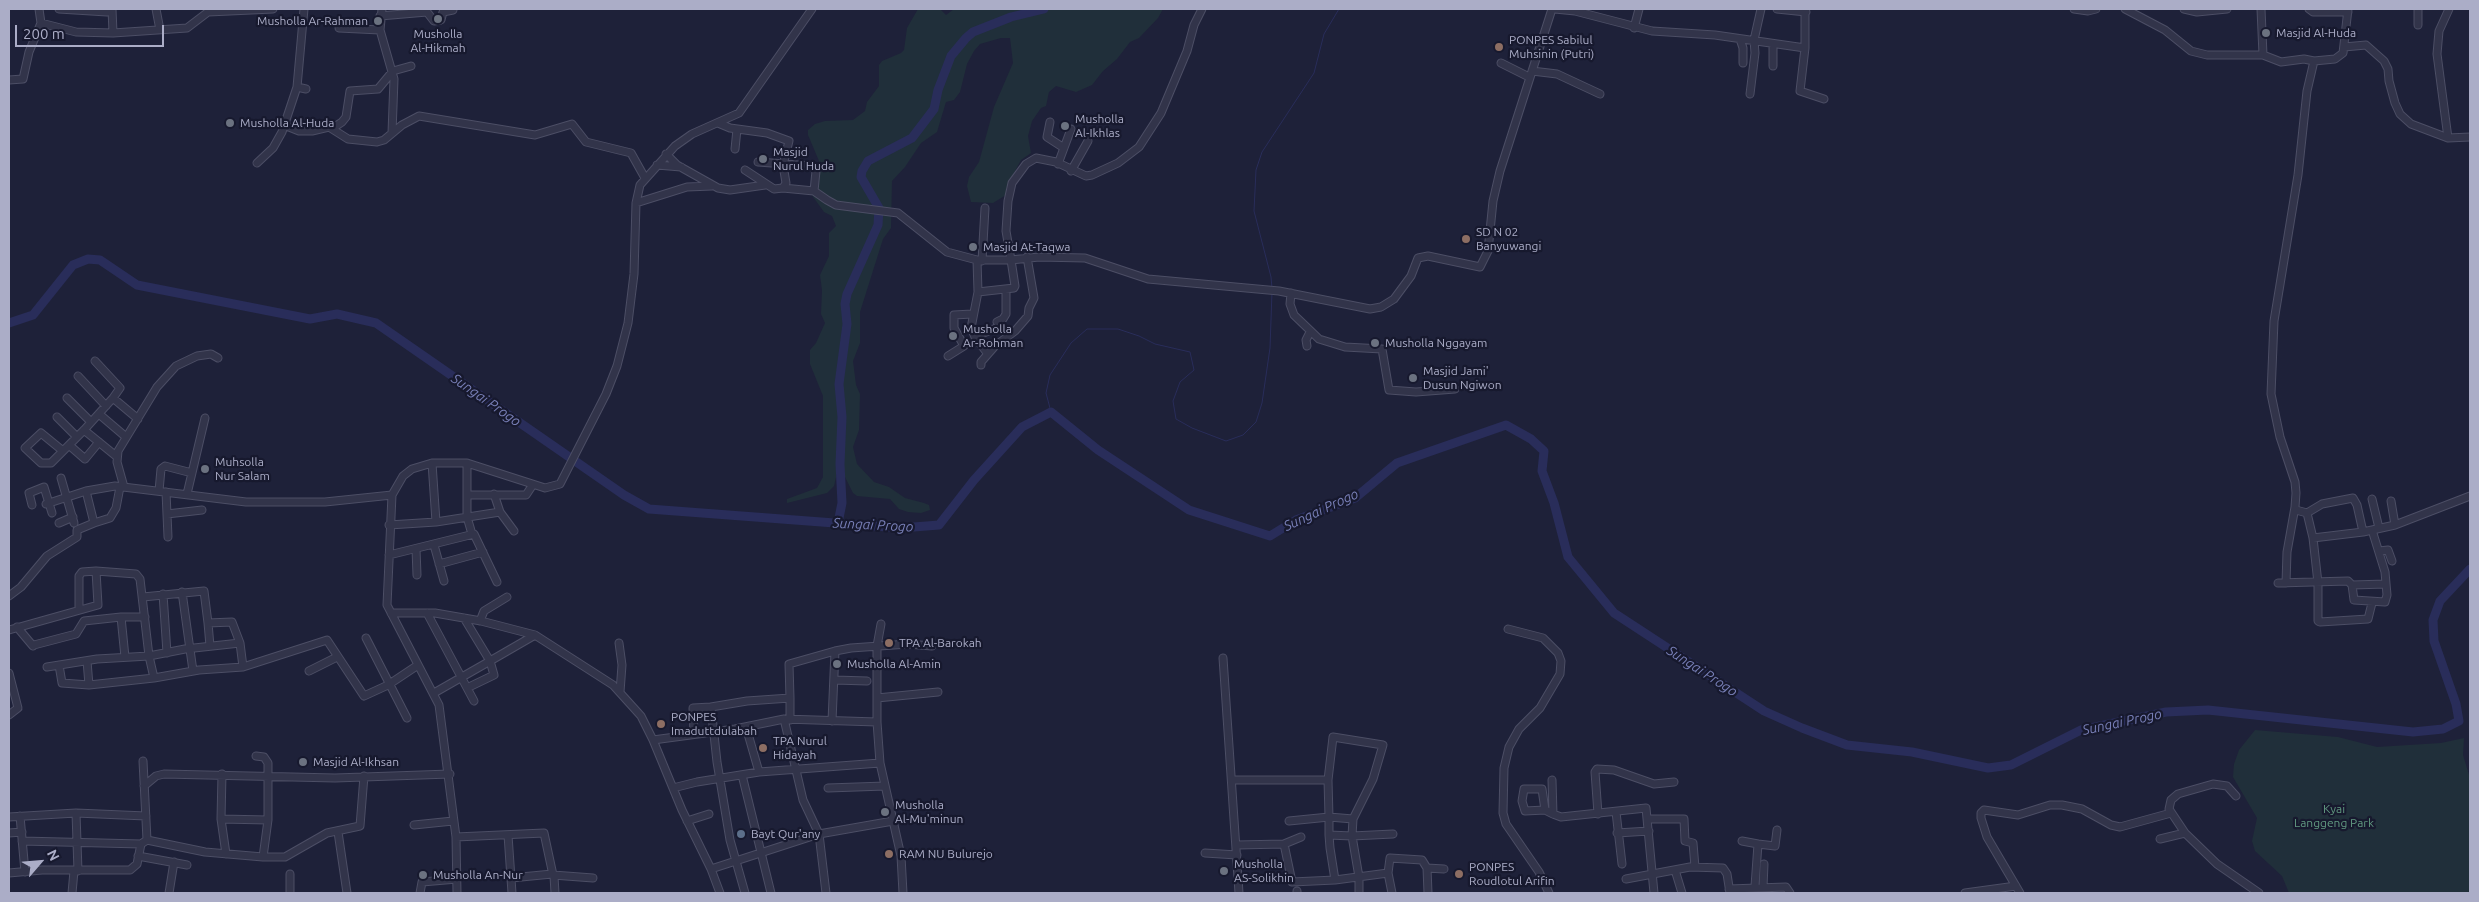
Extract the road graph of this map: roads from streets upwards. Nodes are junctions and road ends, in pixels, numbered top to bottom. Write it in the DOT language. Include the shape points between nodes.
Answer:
graph roads {
  1 [pos="39,9"];
  2 [pos="59,9"];
  3 [pos="156,9"];
  4 [pos="273,9"];
  5 [pos="304,9"];
  6 [pos="812,9"];
  7 [pos="1202,9"];
  8 [pos="1553,9"];
  9 [pos="1639,9"];
  10 [pos="1761,9"];
  11 [pos="1777,9"];
  12 [pos="2074,9"];
  13 [pos="2096,9"];
  14 [pos="2125,9"];
  15 [pos="2184,9"];
  16 [pos="2227,9"];
  17 [pos="2261,9"];
  18 [pos="2309,9"];
  19 [pos="2418,9"];
  20 [pos="2449,9"];
  21 [pos="453,10"];
  22 [pos="1805,10"];
  23 [pos="2348,10"];
  24 [pos="381,13"];
  25 [pos="41,23"];
  26 [pos="2418,25"];
  27 [pos="339,28"];
  28 [pos="1634,28"];
  29 [pos="160,30"];
  30 [pos="380,30"];
  31 [pos="113,33"];
  32 [pos="1740,39"];
  33 [pos="1754,40"];
  34 [pos="1773,44"];
  35 [pos="2344,47"];
  36 [pos="1805,48"];
  37 [pos="2263,55"];
  38 [pos="2314,61"];
  39 [pos="1501,63"];
  40 [pos="1743,63"];
  41 [pos="411,66"];
  42 [pos="1773,66"];
  43 [pos="392,71"];
  44 [pos="1531,74"];
  45 [pos="9,80"];
  46 [pos="297,88"];
  47 [pos="306,89"];
  48 [pos="1600,94"];
  49 [pos="1750,94"];
  50 [pos="1824,99"];
  51 [pos="718,122"];
  52 [pos="1050,122"];
  53 [pos="284,125"];
  54 [pos="332,128"];
  55 [pos="737,129"];
  56 [pos="1071,129"];
  57 [pos="392,133"];
  58 [pos="2470,137"];
  59 [pos="2448,138"];
  60 [pos="1088,141"];
  61 [pos="1064,148"];
  62 [pos="734,149"];
  63 [pos="666,154"];
  64 [pos="758,162"];
  65 [pos="258,163"];
  66 [pos="656,164"];
  67 [pos="1058,164"];
  68 [pos="783,165"];
  69 [pos="683,167"];
  70 [pos="744,170"];
  71 [pos="1071,171"];
  72 [pos="645,178"];
  73 [pos="765,185"];
  74 [pos="712,186"];
  75 [pos="783,188"];
  76 [pos="814,191"];
  77 [pos="636,203"];
  78 [pos="985,208"];
  79 [pos="1027,257"];
  80 [pos="1010,260"];
  81 [pos="980,261"];
  82 [pos="1006,290"];
  83 [pos="978,292"];
  84 [pos="1291,293"];
  85 [pos="972,314"];
  86 [pos="997,322"];
  87 [pos="993,329"];
  88 [pos="1310,332"];
  89 [pos="975,337"];
  90 [pos="1307,346"];
  91 [pos="988,354"];
  92 [pos="948,356"];
  93 [pos="218,358"];
  94 [pos="95,361"];
  95 [pos="981,366"];
  96 [pos="78,376"];
  97 [pos="1455,388"];
  98 [pos="67,398"];
  99 [pos="113,398"];
  100 [pos="106,406"];
  101 [pos="99,414"];
  102 [pos="57,418"];
  103 [pos="205,418"];
  104 [pos="138,419"];
  105 [pos="91,422"];
  106 [pos="84,430"];
  107 [pos="77,437"];
  108 [pos="126,437"];
  109 [pos="99,442"];
  110 [pos="69,445"];
  111 [pos="63,451"];
  112 [pos="116,456"];
  113 [pos="432,463"];
  114 [pos="467,463"];
  115 [pos="192,474"];
  116 [pos="61,478"];
  117 [pos="532,486"];
  118 [pos="122,487"];
  119 [pos="86,491"];
  120 [pos="162,492"];
  121 [pos="187,494"];
  122 [pos="494,494"];
  123 [pos="392,495"];
  124 [pos="467,495"];
  125 [pos="2470,496"];
  126 [pos="68,497"];
  127 [pos="2372,498"];
  128 [pos="2391,501"];
  129 [pos="47,503"];
  130 [pos="32,505"];
  131 [pos="2295,507"];
  132 [pos="202,510"];
  133 [pos="500,512"];
  134 [pos="52,513"];
  135 [pos="2307,513"];
  136 [pos="167,514"];
  137 [pos="467,517"];
  138 [pos="436,522"];
  139 [pos="59,523"];
  140 [pos="94,523"];
  141 [pos="389,525"];
  142 [pos="2395,525"];
  143 [pos="2376,529"];
  144 [pos="514,531"];
  145 [pos="2363,532"];
  146 [pos="472,534"];
  147 [pos="168,537"];
  148 [pos="2313,538"];
  149 [pos="434,545"];
  150 [pos="416,549"];
  151 [pos="2379,551"];
  152 [pos="483,552"];
  153 [pos="389,555"];
  154 [pos="2392,560"];
  155 [pos="439,564"];
  156 [pos="96,571"];
  157 [pos="417,575"];
  158 [pos="444,581"];
  159 [pos="497,582"];
  160 [pos="2278,583"];
  161 [pos="2286,583"];
  162 [pos="2318,583"];
  163 [pos="2386,584"];
  164 [pos="2352,585"];
  165 [pos="182,592"];
  166 [pos="163,594"];
  167 [pos="9,596"];
  168 [pos="143,597"];
  169 [pos="507,597"];
  170 [pos="2372,603"];
  171 [pos="79,610"];
  172 [pos="391,613"];
  173 [pos="427,614"];
  174 [pos="121,617"];
  175 [pos="145,617"];
  176 [pos="464,618"];
  177 [pos="480,621"];
  178 [pos="208,622"];
  179 [pos="881,624"];
  180 [pos="17,627"];
  181 [pos="1508,629"];
  182 [pos="9,630"];
  183 [pos="535,635"];
  184 [pos="366,638"];
  185 [pos="240,643"];
  186 [pos="619,643"];
  187 [pos="210,646"];
  188 [pos="877,646"];
  189 [pos="932,646"];
  190 [pos="188,648"];
  191 [pos="835,651"];
  192 [pos="166,653"];
  193 [pos="148,656"];
  194 [pos="125,657"];
  195 [pos="337,657"];
  196 [pos="1223,658"];
  197 [pos="87,661"];
  198 [pos="490,661"];
  199 [pos="59,665"];
  200 [pos="418,665"];
  201 [pos="47,667"];
  202 [pos="243,667"];
  203 [pos="193,671"];
  204 [pos="309,671"];
  205 [pos="9,672"];
  206 [pos="154,678"];
  207 [pos="461,678"];
  208 [pos="835,680"];
  209 [pos="867,682"];
  210 [pos="388,684"];
  211 [pos="89,685"];
  212 [pos="469,687"];
  213 [pos="620,692"];
  214 [pos="938,692"];
  215 [pos="434,693"];
  216 [pos="790,698"];
  217 [pos="877,698"];
  218 [pos="474,701"];
  219 [pos="711,707"];
  220 [pos="9,715"];
  221 [pos="407,718"];
  222 [pos="787,719"];
  223 [pos="832,721"];
  224 [pos="877,722"];
  225 [pos="746,727"];
  226 [pos="713,732"];
  227 [pos="694,734"];
  228 [pos="653,740"];
  229 [pos="256,756"];
  230 [pos="143,761"];
  231 [pos="880,763"];
  232 [pos="794,768"];
  233 [pos="759,772"];
  234 [pos="222,774"];
  235 [pos="450,774"];
  236 [pos="742,775"];
  237 [pos="364,776"];
  238 [pos="269,777"];
  239 [pos="719,778"];
  240 [pos="1232,780"];
  241 [pos="1328,780"];
  242 [pos="1552,780"];
  243 [pos="1674,782"];
  244 [pos="144,786"];
  245 [pos="885,786"];
  246 [pos="674,788"];
  247 [pos="828,788"];
  248 [pos="2236,796"];
  249 [pos="1545,810"];
  250 [pos="1616,812"];
  251 [pos="76,813"];
  252 [pos="709,814"];
  253 [pos="1553,814"];
  254 [pos="1598,814"];
  255 [pos="2171,814"];
  256 [pos="20,816"];
  257 [pos="146,816"];
  258 [pos="9,817"];
  259 [pos="1329,817"];
  260 [pos="221,819"];
  261 [pos="1353,819"];
  262 [pos="1648,819"];
  263 [pos="268,820"];
  264 [pos="453,821"];
  265 [pos="687,821"];
  266 [pos="893,821"];
  267 [pos="1289,821"];
  268 [pos="414,825"];
  269 [pos="1778,830"];
  270 [pos="1648,831"];
  271 [pos="22,832"];
  272 [pos="338,832"];
  273 [pos="9,833"];
  274 [pos="1617,833"];
  275 [pos="2185,833"];
  276 [pos="819,834"];
  277 [pos="1393,834"];
  278 [pos="508,835"];
  279 [pos="1329,835"];
  280 [pos="1352,836"];
  281 [pos="456,837"];
  282 [pos="1301,837"];
  283 [pos="2160,839"];
  284 [pos="1742,841"];
  285 [pos="22,842"];
  286 [pos="77,842"];
  287 [pos="144,842"];
  288 [pos="1284,844"];
  289 [pos="1758,844"];
  290 [pos="1237,845"];
  291 [pos="761,852"];
  292 [pos="1205,853"];
  293 [pos="226,854"];
  294 [pos="1237,855"];
  295 [pos="138,856"];
  296 [pos="263,858"];
  297 [pos="736,861"];
  298 [pos="174,862"];
  299 [pos="186,864"];
  300 [pos="1622,864"];
  301 [pos="1764,864"];
  302 [pos="1695,866"];
  303 [pos="1427,868"];
  304 [pos="711,869"];
  305 [pos="1444,869"];
  306 [pos="1675,870"];
  307 [pos="76,871"];
  308 [pos="25,872"];
  309 [pos="9,873"];
  310 [pos="1388,873"];
  311 [pos="290,874"];
  312 [pos="553,875"];
  313 [pos="1652,875"];
  314 [pos="1359,877"];
  315 [pos="511,878"];
  316 [pos="593,878"];
  317 [pos="457,879"];
  318 [pos="1626,879"];
  319 [pos="1335,880"];
  320 [pos="2241,882"];
  321 [pos="1759,886"];
  322 [pos="2016,886"];
  323 [pos="1729,891"];
  324 [pos="72,893"];
  325 [pos="169,893"];
  326 [pos="290,893"];
  327 [pos="347,893"];
  328 [pos="420,893"];
  329 [pos="457,893"];
  330 [pos="512,893"];
  331 [pos="555,893"];
  332 [pos="720,893"];
  333 [pos="745,893"];
  334 [pos="771,893"];
  335 [pos="826,893"];
  336 [pos="903,893"];
  337 [pos="1239,893"];
  338 [pos="1359,893"];
  339 [pos="1392,893"];
  340 [pos="1428,893"];
  341 [pos="1549,893"];
  342 [pos="1654,893"];
  343 [pos="1682,893"];
  344 [pos="1790,893"];
  345 [pos="1966,893"];
  346 [pos="2020,893"];
  347 [pos="2245,893"];
  348 [pos="2258,893"];
  1 -- 25 [label="street"];
  2 -- 31 [label="street" via="107,12 112,9"];
  3 -- 29 [label="street"];
  4 -- 29 [label="street" via="208,12 187,28"];
  5 -- 46 [label="street"];
  6 -- 51 [label="street" via="739,113"];
  7 -- 71 [label="street" via="1161,113 1139,147 1118,163 1092,175"];
  8 -- 28 [label="street" via="1575,11"];
  8 -- 44 [label="street"];
  9 -- 28 [label="street"];
  10 -- 33 [label="street"];
  11 -- 22 [label="street"];
  12 -- 13 [label="street"];
  14 -- 37 [label="street" via="2165,30 2191,51 2207,55"];
  15 -- 16 [label="street" via="2197,12"];
  17 -- 37 [label="street"];
  18 -- 23 [label="street" via="2313,12"];
  19 -- 26 [label="street"];
  20 -- 59 [label="street" via="2439,31 2437,54"];
  21 -- 24 [label="street" via="443,12 441,21 433,21 427,12"];
  22 -- 36 [label="street"];
  23 -- 35 [label="street"];
  24 -- 30 [label="street"];
  25 -- 31 [label="street" via="76,32"];
  25 -- 45 [label="street" via="29,52 23,79"];
  27 -- 30 [label="street"];
  28 -- 32 [label="street"];
  29 -- 31 [label="street"];
  30 -- 43 [label="street"];
  32 -- 33 [label="street"];
  32 -- 40 [label="street"];
  33 -- 34 [label="street"];
  33 -- 49 [label="street"];
  34 -- 36 [label="street"];
  34 -- 42 [label="street"];
  35 -- 38 [label="street" via="2343,53 2334,59"];
  35 -- 59 [label="street" via="2366,45 2374,50 2388,69 2390,90 2405,120"];
  36 -- 50 [label="street" via="1800,91"];
  37 -- 38 [label="street" via="2281,62"];
  38 -- 131 [label="street" via="2274,321 2271,369 2271,394 2296,488"];
  39 -- 44 [label="street"];
  41 -- 43 [label="street"];
  43 -- 54 [label="street" via="378,88 350,91 346,116"];
  43 -- 57 [label="street"];
  44 -- 48 [label="street" via="1557,74"];
  44 -- 84 [label="street" via="1500,171 1488,251 1480,267 1428,256 1418,258 1411,276 1394,299 1375,308 1349,306"];
  46 -- 47 [label="street"];
  46 -- 53 [label="street"];
  51 -- 55 [label="street"];
  51 -- 63 [label="street" via="692,134"];
  52 -- 61 [label="street" via="1046,136"];
  53 -- 54 [label="street" via="299,131"];
  53 -- 65 [label="street" via="273,148"];
  54 -- 57 [label="street" via="348,140 358,142 380,142"];
  55 -- 62 [label="street"];
  55 -- 68 [label="street" via="789,140"];
  56 -- 61 [label="street"];
  57 -- 72 [label="street" via="419,116 535,135 572,124 586,142 631,153"];
  58 -- 59 [label="street"];
  60 -- 71 [label="street"];
  61 -- 67 [label="street"];
  63 -- 66 [label="street"];
  63 -- 69 [label="street"];
  64 -- 68 [label="street"];
  66 -- 69 [label="street"];
  66 -- 72 [label="street"];
  67 -- 71 [label="street"];
  67 -- 80 [label="street" via="1036,158 1029,160 1012,184 1006,212"];
  68 -- 75 [label="street" via="786,183"];
  68 -- 76 [label="street" via="813,167 816,171"];
  69 -- 74 [label="street"];
  70 -- 73 [label="street"];
  72 -- 77 [label="street" via="638,190"];
  73 -- 74 [label="street" via="730,190"];
  73 -- 75 [label="street"];
  74 -- 77 [label="street" via="687,187"];
  75 -- 76 [label="street"];
  76 -- 81 [label="street" via="836,205 889,211 904,217 947,252"];
  77 -- 117 [label="street" via="634,274 628,324 617,366 560,484 545,488"];
  78 -- 81 [label="street"];
  79 -- 80 [label="street"];
  79 -- 84 [label="street" via="1085,258 1148,279"];
  79 -- 91 [label="street" via="1034,298 1028,316"];
  80 -- 81 [label="street"];
  80 -- 82 [label="street" via="1015,286"];
  81 -- 83 [label="street"];
  82 -- 83 [label="street"];
  82 -- 86 [label="street" via="1006,314"];
  83 -- 85 [label="street"];
  84 -- 88 [label="street" via="1294,315"];
  85 -- 89 [label="street" via="971,328"];
  85 -- 92 [label="street" via="954,315 954,328 964,346"];
  87 -- 89 [label="street"];
  88 -- 90 [label="street"];
  88 -- 97 [label="street" via="1319,340 1345,348 1382,349 1389,390 1416,392"];
  89 -- 91 [label="street"];
  91 -- 95 [label="street"];
  93 -- 104 [label="street" via="210,354 197,356 176,366 157,387"];
  94 -- 99 [label="street" via="119,386"];
  96 -- 100 [label="street"];
  98 -- 105 [label="street"];
  99 -- 100 [label="street"];
  99 -- 104 [label="street"];
  100 -- 101 [label="street"];
  101 -- 105 [label="street"];
  101 -- 108 [label="street"];
  102 -- 107 [label="street"];
  103 -- 115 [label="street"];
  104 -- 108 [label="street"];
  105 -- 106 [label="street"];
  106 -- 107 [label="street"];
  106 -- 109 [label="street"];
  107 -- 110 [label="street"];
  108 -- 112 [label="street"];
  109 -- 110 [label="street" via="84,459"];
  109 -- 112 [label="street"];
  110 -- 111 [label="street"];
  111 -- 111 [label="street" via="44,464 26,448 41,433"];
  112 -- 118 [label="street"];
  113 -- 114 [label="street"];
  113 -- 123 [label="street" via="412,469 403,476"];
  113 -- 138 [label="street"];
  114 -- 117 [label="street"];
  114 -- 124 [label="street"];
  115 -- 120 [label="street" via="165,466 161,469"];
  115 -- 121 [label="street"];
  116 -- 126 [label="street"];
  117 -- 122 [label="street" via="527,494"];
  118 -- 119 [label="street"];
  118 -- 120 [label="street"];
  118 -- 140 [label="street" via="110,518"];
  119 -- 126 [label="street"];
  119 -- 140 [label="street"];
  120 -- 121 [label="street"];
  120 -- 136 [label="street"];
  121 -- 123 [label="street" via="246,502 325,502"];
  122 -- 124 [label="street"];
  122 -- 133 [label="street"];
  123 -- 141 [label="street"];
  124 -- 137 [label="street"];
  125 -- 142 [label="street"];
  126 -- 129 [label="street"];
  126 -- 139 [label="street" via="73,520"];
  127 -- 143 [label="street"];
  128 -- 142 [label="street"];
  129 -- 130 [label="street" via="44,487 29,492"];
  129 -- 134 [label="street"];
  131 -- 135 [label="street"];
  131 -- 161 [label="street" via="2287,552"];
  132 -- 136 [label="street"];
  133 -- 137 [label="street"];
  133 -- 144 [label="street"];
  135 -- 145 [label="street" via="2322,504 2353,498"];
  135 -- 148 [label="street"];
  136 -- 147 [label="street"];
  137 -- 138 [label="street"];
  137 -- 146 [label="street"];
  138 -- 141 [label="street"];
  140 -- 167 [label="street" via="77,530 77,537 47,556"];
  141 -- 153 [label="street"];
  142 -- 143 [label="street"];
  143 -- 145 [label="street"];
  143 -- 151 [label="street"];
  145 -- 148 [label="street"];
  146 -- 149 [label="street"];
  146 -- 152 [label="street"];
  148 -- 162 [label="street"];
  149 -- 150 [label="street"];
  149 -- 155 [label="street"];
  150 -- 153 [label="street"];
  150 -- 157 [label="street"];
  151 -- 154 [label="street" via="2388,550"];
  151 -- 163 [label="street"];
  152 -- 155 [label="street"];
  152 -- 159 [label="street"];
  153 -- 172 [label="street" via="386,595"];
  155 -- 158 [label="street"];
  156 -- 168 [label="street" via="136,574 140,577"];
  156 -- 171 [label="street" via="98,604"];
  156 -- 171 [label="street" via="82,572 79,576"];
  160 -- 161 [label="street"];
  161 -- 162 [label="street"];
  162 -- 164 [label="street" via="2344,580"];
  162 -- 170 [label="street" via="2320,622 2368,618"];
  163 -- 164 [label="street"];
  163 -- 170 [label="street" via="2386,601"];
  164 -- 170 [label="street" via="2354,600"];
  165 -- 166 [label="street"];
  165 -- 178 [label="street" via="205,591"];
  165 -- 190 [label="street"];
  166 -- 168 [label="street"];
  166 -- 192 [label="street"];
  168 -- 175 [label="street"];
  169 -- 177 [label="street" via="484,610"];
  171 -- 180 [label="street"];
  172 -- 173 [label="street"];
  172 -- 200 [label="street"];
  173 -- 176 [label="street"];
  173 -- 207 [label="street"];
  174 -- 175 [label="street"];
  174 -- 180 [label="street" via="84,621 76,634 34,646"];
  174 -- 194 [label="street"];
  175 -- 193 [label="street"];
  176 -- 177 [label="street"];
  176 -- 198 [label="street"];
  177 -- 183 [label="street"];
  178 -- 185 [label="street" via="232,622"];
  178 -- 187 [label="street"];
  179 -- 188 [label="street"];
  180 -- 182 [label="street"];
  181 -- 341 [label="street" via="1543,638 1558,653 1561,661 1560,674 1540,708 1519,729 1509,746 1504,768 1503,813 1506,824 1539,872"];
  183 -- 198 [label="street"];
  183 -- 213 [label="street" via="580,662"];
  184 -- 210 [label="street"];
  185 -- 187 [label="street"];
  185 -- 202 [label="street"];
  186 -- 213 [label="street" via="622,665"];
  187 -- 190 [label="street"];
  188 -- 189 [label="street"];
  188 -- 191 [label="street"];
  188 -- 217 [label="street"];
  190 -- 192 [label="street"];
  190 -- 203 [label="street"];
  191 -- 208 [label="street"];
  191 -- 216 [label="street" via="789,664"];
  192 -- 193 [label="street"];
  193 -- 194 [label="street"];
  193 -- 206 [label="street"];
  194 -- 197 [label="street"];
  195 -- 202 [label="street" via="329,640 325,640"];
  195 -- 204 [label="street"];
  195 -- 210 [label="street" via="363,695"];
  196 -- 240 [label="street"];
  197 -- 199 [label="street"];
  197 -- 211 [label="street"];
  198 -- 207 [label="street"];
  198 -- 212 [label="street" via="493,676"];
  199 -- 201 [label="street"];
  199 -- 211 [label="street" via="62,683"];
  200 -- 210 [label="street"];
  200 -- 215 [label="street"];
  202 -- 203 [label="street"];
  203 -- 206 [label="street"];
  205 -- 220 [label="street" via="18,708"];
  206 -- 211 [label="street"];
  207 -- 212 [label="street"];
  207 -- 215 [label="street"];
  208 -- 209 [label="street"];
  208 -- 223 [label="street"];
  210 -- 221 [label="street"];
  212 -- 218 [label="street"];
  213 -- 228 [label="street" via="641,716"];
  214 -- 217 [label="street"];
  215 -- 235 [label="street" via="439,705"];
  216 -- 219 [label="street" via="747,700"];
  216 -- 222 [label="street"];
  217 -- 224 [label="street"];
  219 -- 226 [label="street"];
  219 -- 227 [label="street" via="693,708"];
  222 -- 223 [label="street"];
  222 -- 225 [label="street"];
  222 -- 232 [label="street"];
  223 -- 224 [label="street"];
  224 -- 231 [label="street"];
  225 -- 226 [label="street"];
  225 -- 233 [label="street"];
  226 -- 227 [label="street"];
  226 -- 239 [label="street"];
  227 -- 228 [label="street"];
  228 -- 246 [label="street"];
  229 -- 238 [label="street" via="267,761"];
  230 -- 244 [label="street"];
  231 -- 232 [label="street"];
  231 -- 245 [label="street"];
  232 -- 233 [label="street"];
  232 -- 276 [label="street" via="803,800"];
  233 -- 236 [label="street"];
  234 -- 238 [label="street"];
  234 -- 244 [label="street" via="164,774"];
  234 -- 260 [label="street"];
  235 -- 237 [label="street"];
  235 -- 264 [label="street"];
  236 -- 239 [label="street"];
  236 -- 291 [label="street"];
  237 -- 238 [label="street"];
  237 -- 272 [label="street" via="360,826"];
  238 -- 263 [label="street"];
  239 -- 246 [label="street"];
  239 -- 297 [label="street"];
  240 -- 241 [label="street"];
  240 -- 290 [label="street"];
  241 -- 259 [label="street"];
  241 -- 261 [label="street" via="1334,736 1383,744 1373,779"];
  242 -- 253 [label="street"];
  243 -- 254 [label="street" via="1654,784 1614,770 1597,768"];
  244 -- 257 [label="street"];
  245 -- 247 [label="street"];
  245 -- 266 [label="street"];
  246 -- 265 [label="street"];
  248 -- 255 [label="street" via="2227,786 2213,784 2201,787 2173,798 2169,806"];
  249 -- 253 [label="street"];
  250 -- 254 [label="street"];
  250 -- 262 [label="street" via="1645,808"];
  250 -- 274 [label="street"];
  251 -- 256 [label="street"];
  251 -- 257 [label="street"];
  251 -- 286 [label="street"];
  252 -- 265 [label="street"];
  253 -- 254 [label="street" via="1561,817"];
  255 -- 275 [label="street"];
  255 -- 322 [label="street" via="2120,827 2082,809 2062,804 2018,815 1984,810 1981,818 1987,837"];
  256 -- 258 [label="street"];
  256 -- 271 [label="street"];
  257 -- 287 [label="street"];
  259 -- 261 [label="street"];
  259 -- 267 [label="street"];
  259 -- 279 [label="street"];
  260 -- 263 [label="street"];
  260 -- 293 [label="street"];
  261 -- 280 [label="street"];
  262 -- 270 [label="street"];
  262 -- 302 [label="street" via="1684,819 1685,840 1693,843"];
  263 -- 296 [label="street"];
  264 -- 268 [label="street"];
  264 -- 281 [label="street"];
  265 -- 304 [label="street"];
  266 -- 276 [label="street"];
  266 -- 336 [label="street" via="901,856"];
  269 -- 289 [label="street" via="1775,846"];
  270 -- 274 [label="street"];
  270 -- 313 [label="street"];
  271 -- 273 [label="street"];
  271 -- 285 [label="street"];
  272 -- 296 [label="street" via="327,833 288,856"];
  272 -- 327 [label="street"];
  274 -- 300 [label="street"];
  275 -- 283 [label="street"];
  275 -- 320 [label="street"];
  276 -- 291 [label="street"];
  276 -- 335 [label="street"];
  277 -- 280 [label="street"];
  278 -- 281 [label="street"];
  278 -- 312 [label="street" via="545,834"];
  278 -- 315 [label="street"];
  279 -- 280 [label="street"];
  279 -- 319 [label="street"];
  280 -- 314 [label="street"];
  281 -- 317 [label="street"];
  282 -- 288 [label="street"];
  284 -- 289 [label="street"];
  285 -- 286 [label="street"];
  285 -- 308 [label="street"];
  286 -- 287 [label="street"];
  286 -- 307 [label="street"];
  287 -- 293 [label="street"];
  287 -- 295 [label="street"];
  288 -- 290 [label="street"];
  288 -- 319 [label="street" via="1292,882"];
  289 -- 321 [label="street"];
  290 -- 294 [label="street"];
  291 -- 297 [label="street"];
  291 -- 334 [label="street"];
  292 -- 294 [label="street"];
  293 -- 296 [label="street"];
  294 -- 337 [label="street"];
  295 -- 298 [label="street"];
  295 -- 307 [label="street" via="135,867 130,870"];
  297 -- 304 [label="street"];
  297 -- 333 [label="street"];
  298 -- 299 [label="street"];
  298 -- 325 [label="street"];
  301 -- 321 [label="street"];
  302 -- 306 [label="street"];
  302 -- 323 [label="street" via="1722,868 1727,874"];
  303 -- 305 [label="street"];
  303 -- 310 [label="street" via="1420,860 1390,858"];
  303 -- 340 [label="street"];
  304 -- 332 [label="street"];
  306 -- 313 [label="street"];
  306 -- 343 [label="street"];
  307 -- 308 [label="street"];
  307 -- 324 [label="street"];
  308 -- 309 [label="street"];
  310 -- 314 [label="street"];
  310 -- 339 [label="street"];
  311 -- 326 [label="street"];
  312 -- 315 [label="street"];
  312 -- 316 [label="street"];
  312 -- 331 [label="street"];
  313 -- 318 [label="street"];
  313 -- 342 [label="street"];
  314 -- 319 [label="street"];
  314 -- 338 [label="street"];
  315 -- 330 [label="street"];
  317 -- 328 [label="street" via="422,882"];
  317 -- 329 [label="street"];
  320 -- 347 [label="street"];
  320 -- 348 [label="street"];
  321 -- 323 [label="street"];
  321 -- 344 [label="street" via="1786,887"];
  322 -- 345 [label="street"];
  322 -- 346 [label="street"];
}
